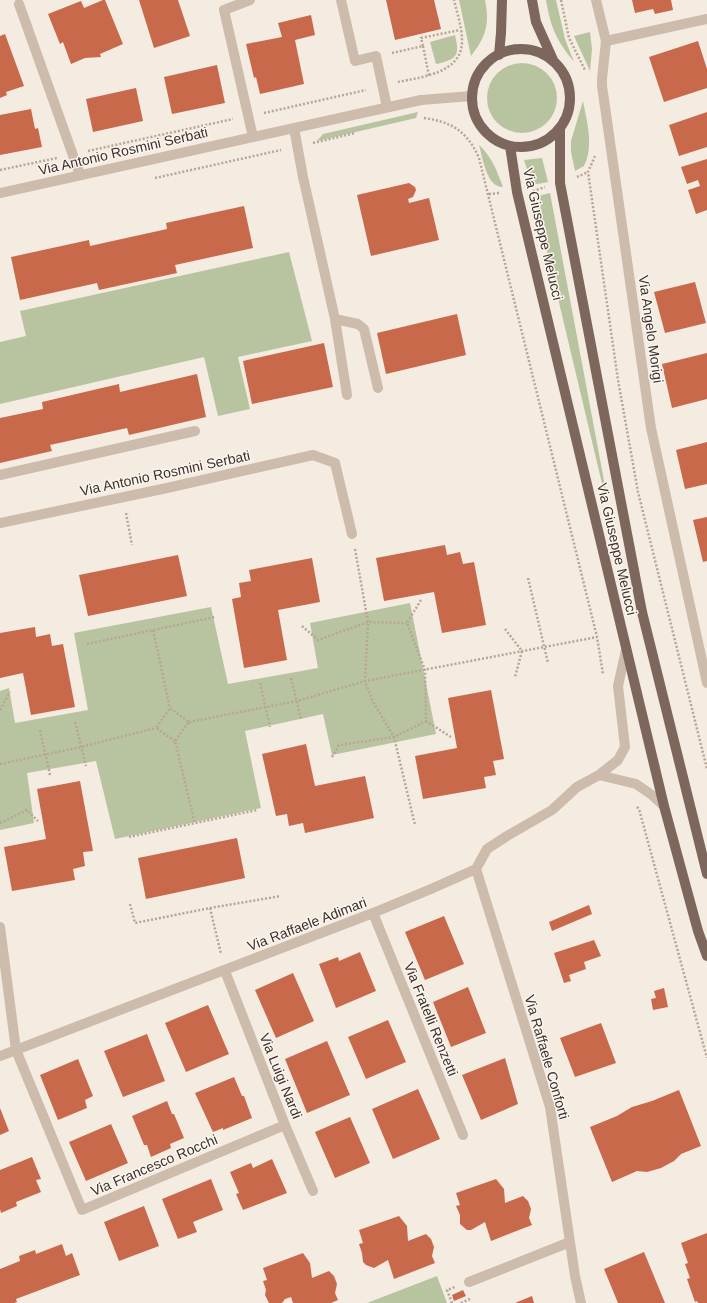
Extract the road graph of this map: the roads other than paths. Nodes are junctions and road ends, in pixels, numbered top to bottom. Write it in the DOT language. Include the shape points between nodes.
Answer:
graph roads {
  1 [pos="250,0"];
  2 [pos="341,0"];
  3 [pos="502,0"];
  4 [pos="532,0"];
  5 [pos="596,0"];
  6 [pos="19,4"];
  7 [pos="707,19"];
  8 [pos="606,41"];
  9 [pos="498,55"];
  10 [pos="554,62"];
  11 [pos="472,96"];
  12 [pos="387,107"];
  13 [pos="294,128"];
  14 [pos="560,129"];
  15 [pos="253,137"];
  16 [pos="510,146"];
  17 [pos="80,175"];
  18 [pos="0,193"];
  19 [pos="335,319"];
  20 [pos="378,388"];
  21 [pos="347,395"];
  22 [pos="195,431"];
  23 [pos="0,475"];
  24 [pos="0,523"];
  25 [pos="352,534"];
  26 [pos="626,650"];
  27 [pos="704,660"];
  28 [pos="707,683"];
  29 [pos="599,775"];
  30 [pos="664,806"];
  31 [pos="476,869"];
  32 [pos="707,874"];
  33 [pos="373,913"];
  34 [pos="0,927"];
  35 [pos="707,956"];
  36 [pos="225,971"];
  37 [pos="16,1050"];
  38 [pos="0,1056"];
  39 [pos="285,1124"];
  40 [pos="463,1135"];
  41 [pos="313,1192"];
  42 [pos="570,1242"];
  43 [pos="469,1282"];
  44 [pos="581,1303"];
  1 -- 15 [label="street" via="224,10"];
  2 -- 12 [label="street" via="355,60 376,56"];
  3 -- 9 [label="main road"];
  4 -- 10 [label="main road" via="536,22"];
  5 -- 8 [label="street, Via Angelo Morigi"];
  6 -- 17 [label="street"];
  7 -- 8 [label="street"];
  8 -- 27 [label="street, Via Angelo Morigi" via="602,86 651,428"];
  9 -- 10 [label="main road" via="527,50 544,55"];
  9 -- 11 [label="main road" via="480,72"];
  10 -- 14 [label="main road" via="568,82 570,94 570,106"];
  11 -- 12 [label="street, Via Antonio Rosmini Serbati" via="421,100"];
  11 -- 16 [label="main road" via="478,122 486,133"];
  12 -- 13 [label="street, Via Antonio Rosmini Serbati"];
  13 -- 15 [label="street, Via Antonio Rosmini Serbati"];
  13 -- 19 [label="street"];
  14 -- 16 [label="main road" via="537,145"];
  14 -- 32 [label="main road, Via Giuseppe Melucci" via="560,183 642,612"];
  15 -- 17 [label="street, Via Antonio Rosmini Serbati"];
  16 -- 26 [label="main road, Via Giuseppe Melucci" via="517,192"];
  17 -- 18 [label="street, Via Antonio Rosmini Serbati"];
  19 -- 20 [label="street" via="358,324 364,329"];
  19 -- 21 [label="street"];
  22 -- 23 [label="street"];
  24 -- 25 [label="street, Via Antonio Rosmini Serbati" via="313,455 335,463"];
  26 -- 29 [label="street" via="618,686 625,747 618,760"];
  26 -- 30 [label="main road, Via Giuseppe Melucci"];
  27 -- 28 [label="street, Via Angelo Morigi"];
  29 -- 30 [label="street" via="636,784"];
  29 -- 31 [label="street" via="577,787 552,810 488,849"];
  30 -- 35 [label="main road, Via Giuseppe Melucci"];
  31 -- 33 [label="street, Via Raffaele Adimari"];
  31 -- 42 [label="street, Via Raffaele Conforti" via="550,1107"];
  33 -- 36 [label="street, Via Raffaele Adimari"];
  33 -- 40 [label="street, Via Fratelli Renzetti"];
  34 -- 37 [label="street"];
  36 -- 37 [label="street, Via Raffaele Adimari"];
  36 -- 39 [label="street, Via Luigi Nardi"];
  37 -- 38 [label="street, Via Raffaele Adimari"];
  37 -- 39 [label="street, Via Francesco Rocchi" via="82,1210"];
  39 -- 41 [label="street, Via Luigi Nardi"];
  42 -- 43 [label="street"];
  42 -- 44 [label="street, Via Raffaele Conforti"];
}
